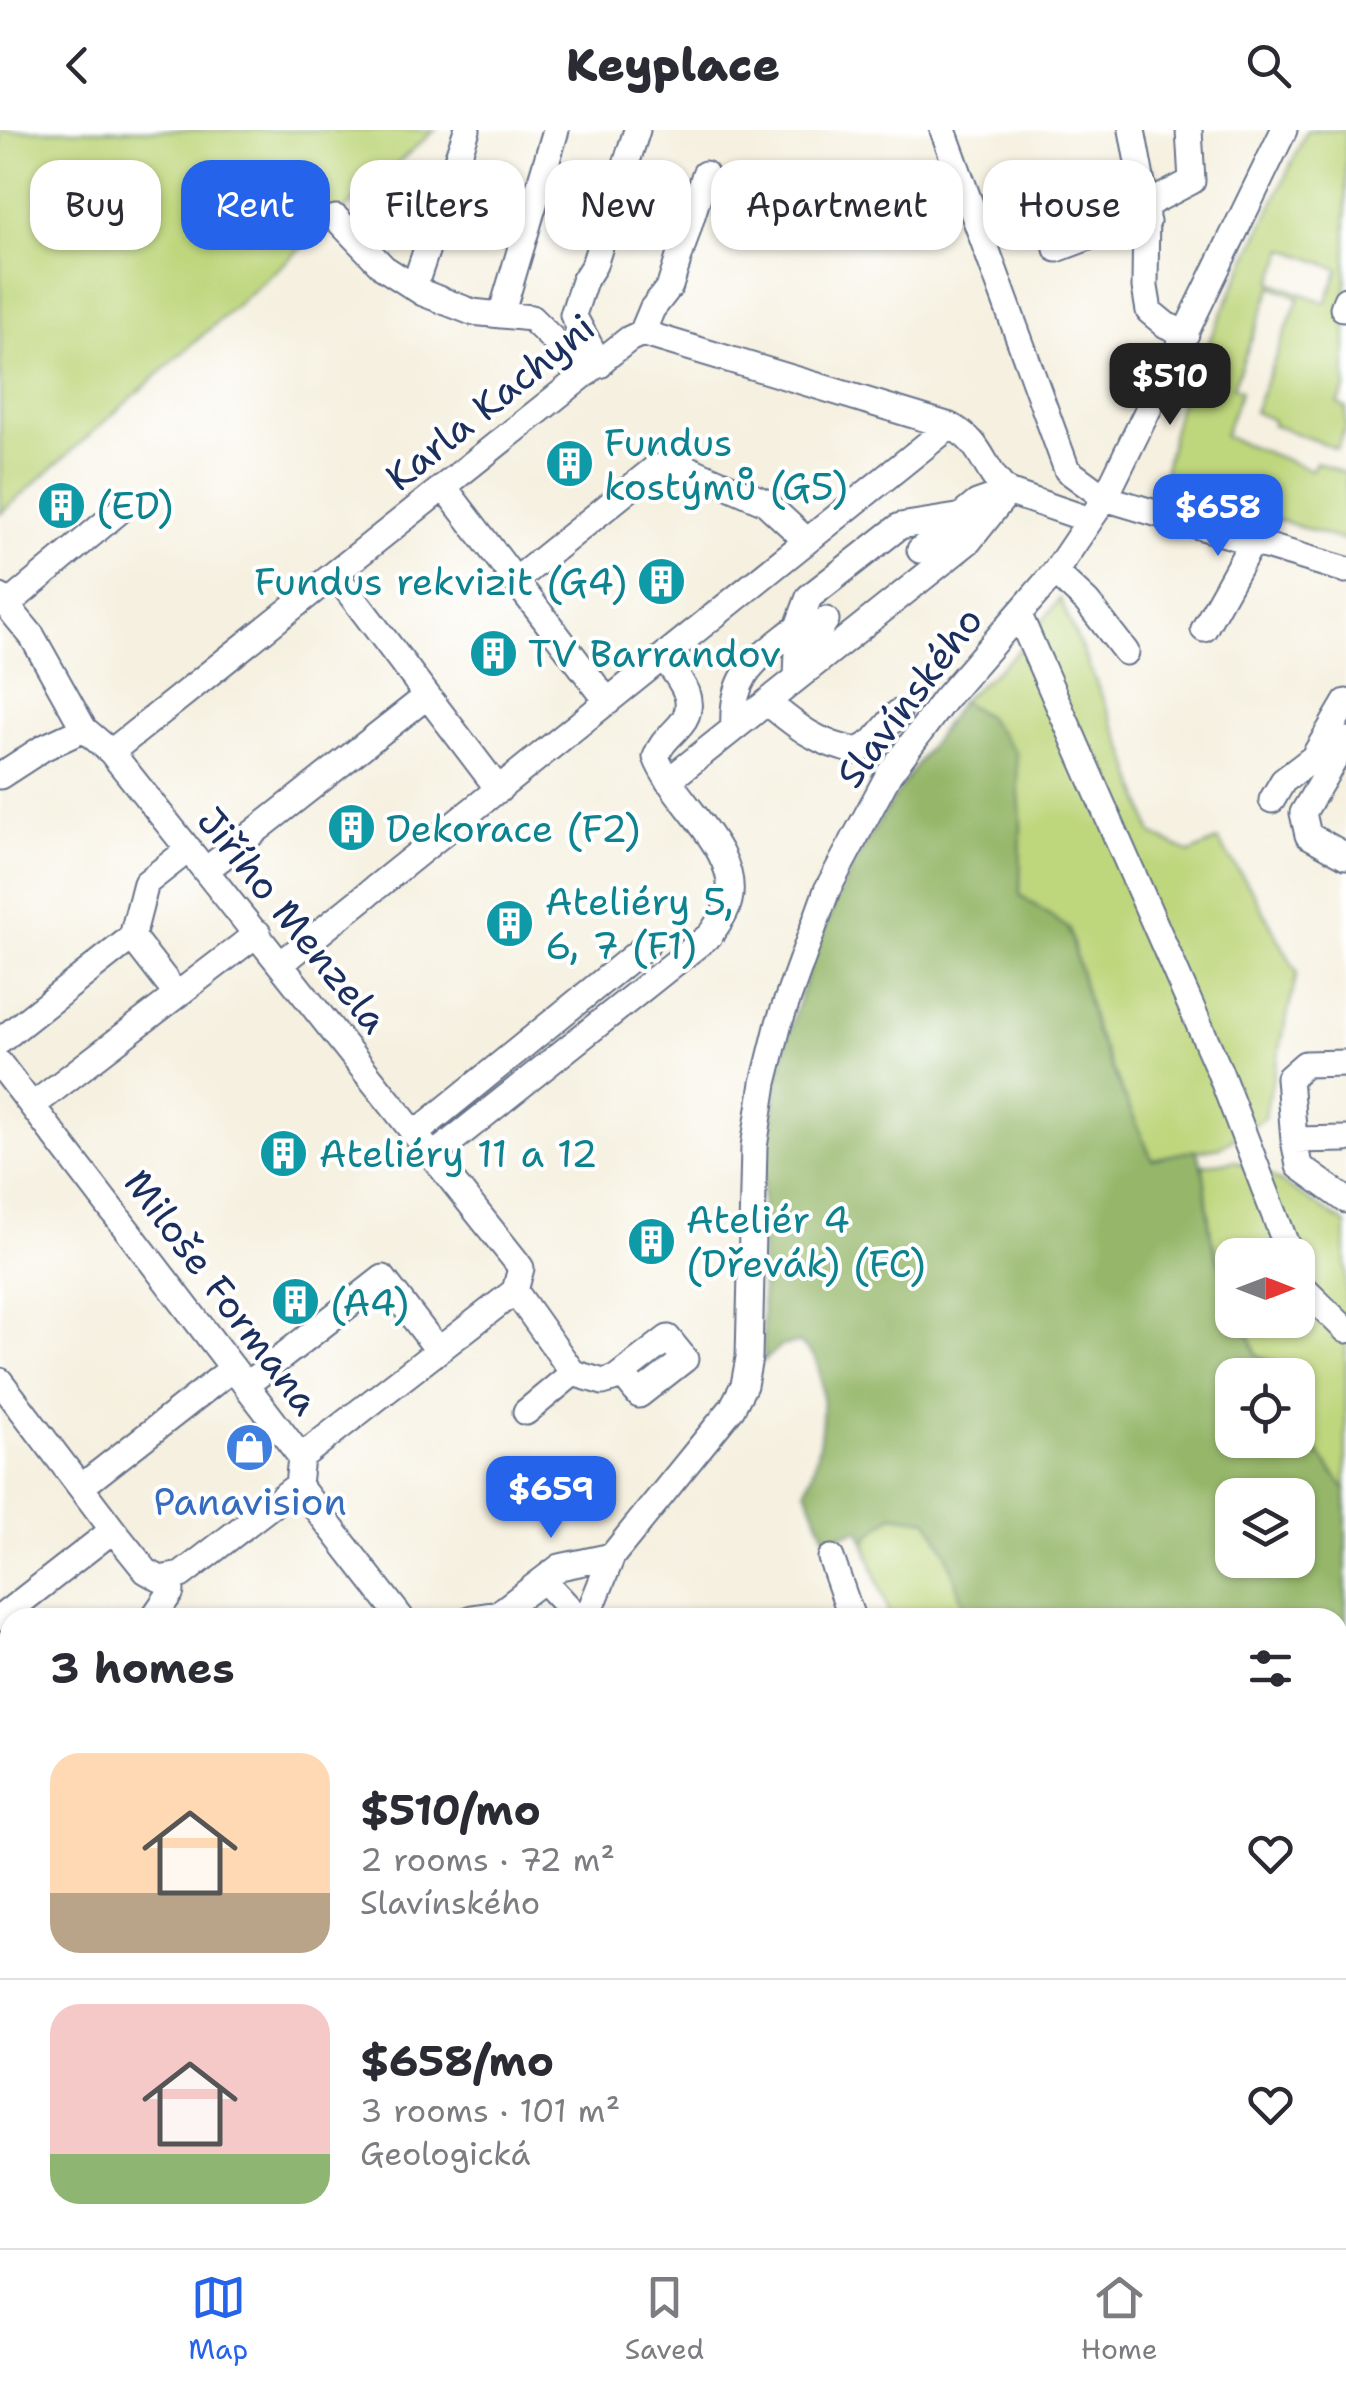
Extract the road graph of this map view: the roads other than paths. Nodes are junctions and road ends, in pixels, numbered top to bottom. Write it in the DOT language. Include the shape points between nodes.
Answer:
graph roads {
  1 [pos="467,130"];
  2 [pos="556,130"];
  3 [pos="637,130"];
  4 [pos="943,130"];
  5 [pos="1132,130"];
  6 [pos="1189,130"];
  7 [pos="1284,130"];
  8 [pos="1137,160"];
  9 [pos="705,174"];
  10 [pos="1156,207"];
  11 [pos="336,218"];
  12 [pos="1146,250"];
  13 [pos="414,288"];
  14 [pos="501,315"];
  15 [pos="642,333"];
  16 [pos="1186,334"];
  17 [pos="593,369"];
  18 [pos="950,426"];
  19 [pos="444,488"];
  20 [pos="1008,492"];
  21 [pos="129,503"];
  22 [pos="1098,509"];
  23 [pos="957,517"];
  24 [pos="806,540"];
  25 [pos="1253,541"];
  26 [pos="920,550"];
  27 [pos="1346,570"];
  28 [pos="1056,572"];
  29 [pos="334,574"];
  30 [pos="515,581"];
  31 [pos="3,601"];
  32 [pos="1020,615"];
  33 [pos="826,620"];
  34 [pos="1204,629"];
  35 [pos="791,632"];
  36 [pos="1126,652"];
  37 [pos="664,658"];
  38 [pos="796,678"];
  39 [pos="427,696"];
  40 [pos="608,702"];
  41 [pos="767,702"];
  42 [pos="1346,702"];
  43 [pos="898,713"];
  44 [pos="734,728"];
  45 [pos="84,729"];
  46 [pos="1346,740"];
  47 [pos="110,752"];
  48 [pos="4,766"];
  49 [pos="668,780"];
  50 [pos="499,790"];
  51 [pos="1272,800"];
  52 [pos="189,849"];
  53 [pos="1346,856"];
  54 [pos="206,870"];
  55 [pos="258,933"];
  56 [pos="132,937"];
  57 [pos="646,946"];
  58 [pos="282,963"];
  59 [pos="177,995"];
  60 [pos="537,1034"];
  61 [pos="0,1042"];
  62 [pos="556,1058"];
  63 [pos="1346,1062"];
  64 [pos="0,1064"];
  65 [pos="32,1106"];
  66 [pos="416,1133"];
  67 [pos="1346,1139"];
  68 [pos="1294,1146"];
  69 [pos="434,1155"];
  70 [pos="1346,1200"];
  71 [pos="1283,1238"];
  72 [pos="515,1291"];
  73 [pos="1315,1300"];
  74 [pos="1346,1330"];
  75 [pos="438,1350"];
  76 [pos="573,1373"];
  77 [pos="622,1374"];
  78 [pos="240,1376"];
  79 [pos="1,1384"];
  80 [pos="526,1412"];
  81 [pos="301,1457"];
  82 [pos="298,1485"];
  83 [pos="81,1487"];
  84 [pos="113,1530"];
  85 [pos="612,1556"];
  86 [pos="832,1558"];
  87 [pos="170,1578"];
  88 [pos="543,1580"];
  89 [pos="9,1608"];
  90 [pos="160,1608"];
  91 [pos="393,1608"];
  92 [pos="509,1608"];
  93 [pos="566,1608"];
  94 [pos="590,1608"];
  95 [pos="849,1608"];
  1 -- 13 [label="street"];
  2 -- 14 [label="street"];
  3 -- 17 [label="street" via="573,315"];
  4 -- 22 [label="street" via="1067,470"];
  5 -- 8 [label="street"];
  6 -- 10 [label="street" via="1192,180"];
  7 -- 16 [label="street, Slavínského"];
  9 -- 15 [label="street" via="670,286"];
  11 -- 13 [label="street" via="384,268"];
  12 -- 16 [label="street" via="1149,311"];
  13 -- 14 [label="street" via="472,312"];
  14 -- 17 [label="street" via="532,318"];
  15 -- 17 [label="street, Karla Kachyni"];
  15 -- 18 [label="street, Karla Kachyni"];
  16 -- 22 [label="street, Slavínského"];
  17 -- 19 [label="street, Karla Kachyni"];
  18 -- 20 [label="street, Karla Kachyni" via="974,442"];
  18 -- 24 [label="street"];
  19 -- 29 [label="street, Karla Kachyni"];
  19 -- 30 [label="street"];
  20 -- 22 [label="street"];
  20 -- 23 [label="street"];
  20 -- 38 [label="street" via="969,541"];
  21 -- 31 [label="street" via="96,540"];
  22 -- 25 [label="street"];
  22 -- 28 [label="street, Slavínského"];
  23 -- 26 [label="street"];
  23 -- 38 [label="street" via="900,526 809,597"];
  24 -- 30 [label="street" via="765,502 670,464 654,469"];
  24 -- 37 [label="street"];
  25 -- 27 [label="street"];
  25 -- 34 [label="street"];
  28 -- 32 [label="street, Slavínského"];
  28 -- 36 [label="street"];
  29 -- 39 [label="street"];
  29 -- 47 [label="street, Karla Kachyni"];
  30 -- 40 [label="street"];
  31 -- 45 [label="street, Jiřího Menzela" via="36,634"];
  32 -- 71 [label="street" via="1219,1070"];
  32 -- 85 [label="street, Slavínského" via="889,774 826,890 764,1083 754,1147 744,1386"];
  33 -- 38 [label="street"];
  35 -- 44 [label="street" via="743,675"];
  37 -- 40 [label="street"];
  37 -- 49 [label="street" via="686,688 688,711 656,757"];
  38 -- 41 [label="street"];
  39 -- 50 [label="street"];
  39 -- 54 [label="street"];
  40 -- 50 [label="street"];
  41 -- 43 [label="street" via="804,734 858,751"];
  41 -- 44 [label="street"];
  42 -- 51 [label="street" via="1312,758"];
  44 -- 49 [label="street"];
  45 -- 47 [label="street, Jiřího Menzela"];
  45 -- 48 [label="street"];
  46 -- 53 [label="street" via="1303,813 1308,834"];
  47 -- 52 [label="street, Jiřího Menzela"];
  49 -- 62 [label="street" via="724,858 730,899 710,935"];
  50 -- 58 [label="street"];
  52 -- 54 [label="street, Jiřího Menzela"];
  52 -- 56 [label="street" via="146,883"];
  54 -- 55 [label="street, Jiřího Menzela"];
  55 -- 58 [label="street, Jiřího Menzela"];
  55 -- 59 [label="street"];
  56 -- 59 [label="street"];
  56 -- 61 [label="street"];
  57 -- 60 [label="street"];
  58 -- 66 [label="street, Jiřího Menzela"];
  59 -- 65 [label="street"];
  60 -- 62 [label="street"];
  60 -- 66 [label="street"];
  62 -- 69 [label="street"];
  63 -- 68 [label="street" via="1305,1064 1289,1078"];
  64 -- 65 [label="street, Miloše Formana"];
  65 -- 78 [label="street, Miloše Formana"];
  66 -- 69 [label="street, Jiřího Menzela"];
  67 -- 68 [label="street"];
  68 -- 70 [label="street" via="1298,1166"];
  69 -- 72 [label="street, Jiřího Menzela" via="521,1268"];
  72 -- 75 [label="street"];
  72 -- 76 [label="street"];
  73 -- 74 [label="street"];
  75 -- 78 [label="street" via="384,1278"];
  75 -- 81 [label="street"];
  76 -- 77 [label="street" via="603,1382"];
  76 -- 80 [label="street"];
  78 -- 81 [label="street, Miloše Formana"];
  78 -- 83 [label="street"];
  79 -- 83 [label="street"];
  81 -- 82 [label="street, Miloše Formana"];
  82 -- 87 [label="street"];
  82 -- 91 [label="street"];
  83 -- 84 [label="street"];
  84 -- 87 [label="street" via="146,1571"];
  84 -- 89 [label="street" via="30,1583"];
  85 -- 88 [label="street" via="560,1568"];
  85 -- 94 [label="street, Slavínského"];
  86 -- 95 [label="street"];
  87 -- 90 [label="street"];
  88 -- 92 [label="street"];
  88 -- 93 [label="street"];
}
